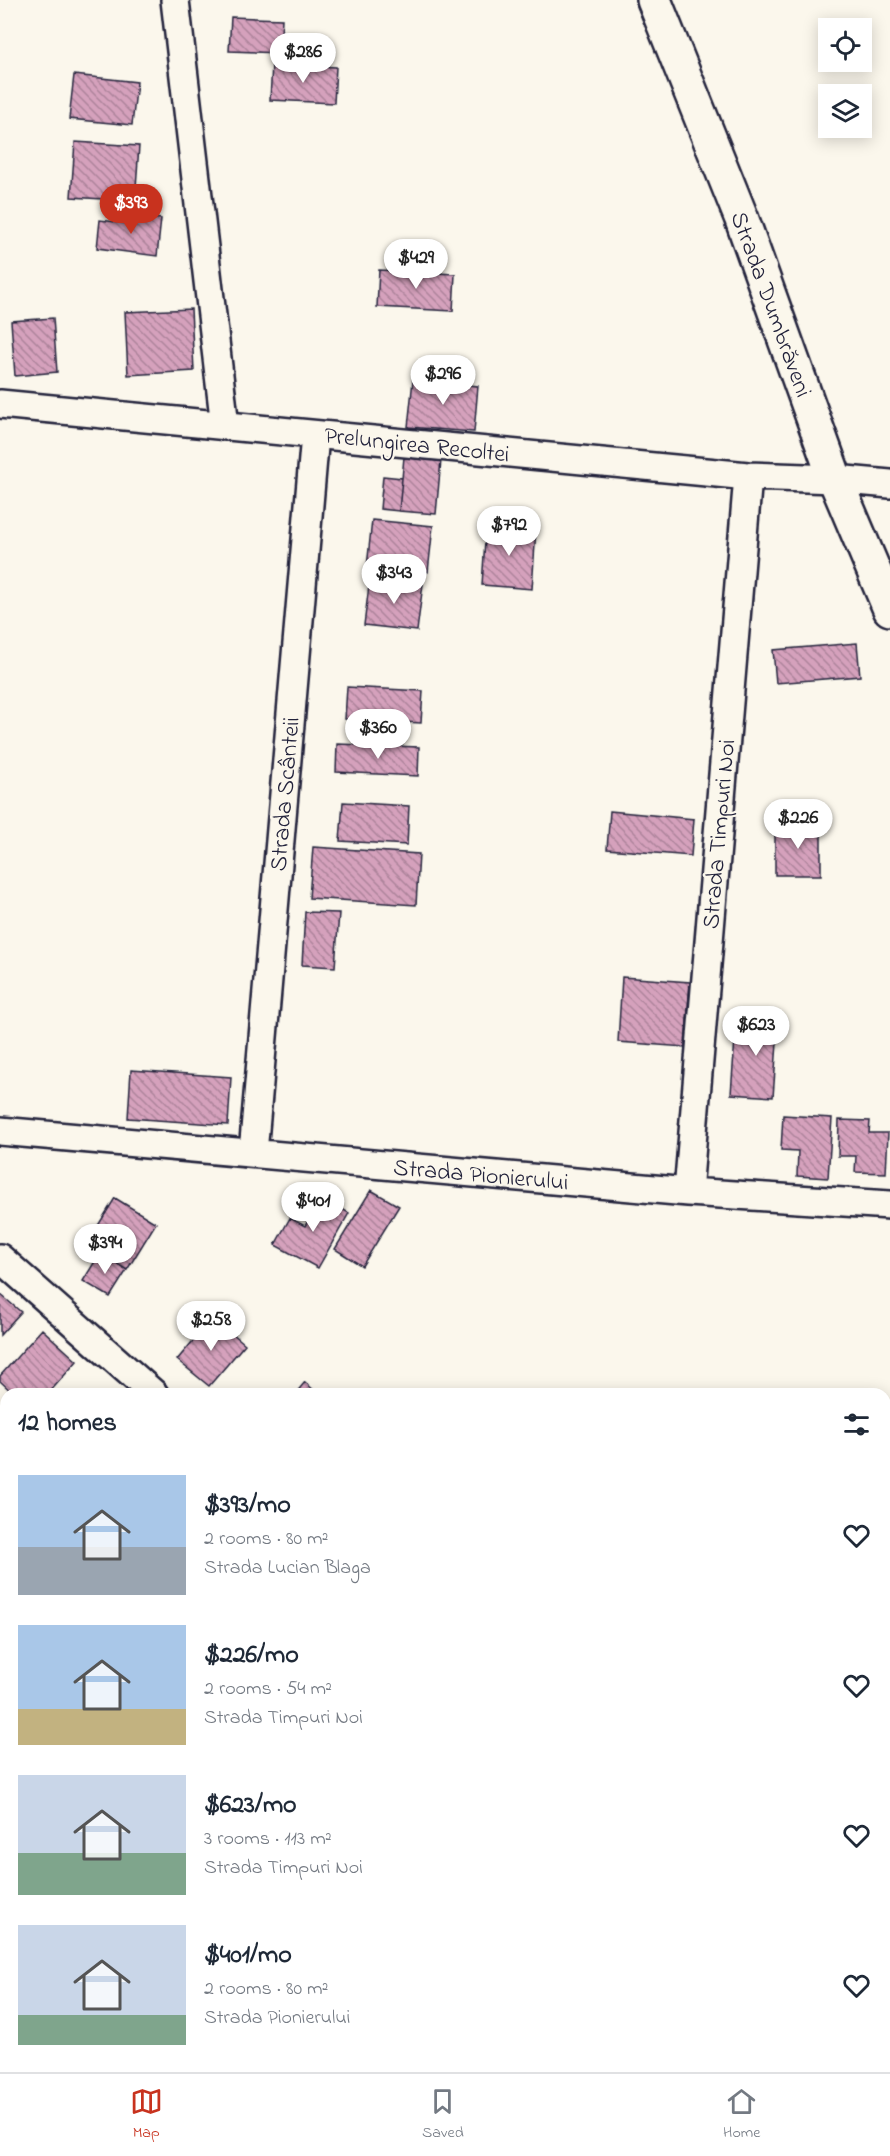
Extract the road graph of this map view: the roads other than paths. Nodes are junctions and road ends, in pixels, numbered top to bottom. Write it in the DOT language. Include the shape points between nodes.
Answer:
graph roads {
  1 [pos="175,0"];
  2 [pos="654,0"];
  3 [pos="0,404"];
  4 [pos="225,426"];
  5 [pos="315,435"];
  6 [pos="748,476"];
  7 [pos="835,478"];
  8 [pos="890,484"];
  9 [pos="890,609"];
  10 [pos="0,1131"];
  11 [pos="253,1153"];
  12 [pos="688,1192"];
  13 [pos="890,1205"];
  14 [pos="0,1258"];
  15 [pos="147,1388"];
  1 -- 4 [label="street"];
  2 -- 7 [label="street, Strada Dumbrăveni" via="741,217"];
  3 -- 4 [label="street, Prelungirea Recoltei"];
  4 -- 5 [label="street, Prelungirea Recoltei"];
  5 -- 6 [label="street, Prelungirea Recoltei"];
  5 -- 11 [label="street, Strada Scânteii"];
  6 -- 7 [label="street, Prelungirea Recoltei"];
  6 -- 12 [label="street, Strada Timpuri Noi"];
  7 -- 8 [label="street, Prelungirea Recoltei"];
  7 -- 9 [label="street, Strada Dumbrăveni"];
  10 -- 11 [label="street, Strada Pionierului"];
  11 -- 12 [label="street, Strada Pionierului"];
  12 -- 13 [label="street, Strada Pionierului"];
  14 -- 15 [label="street"];
}
